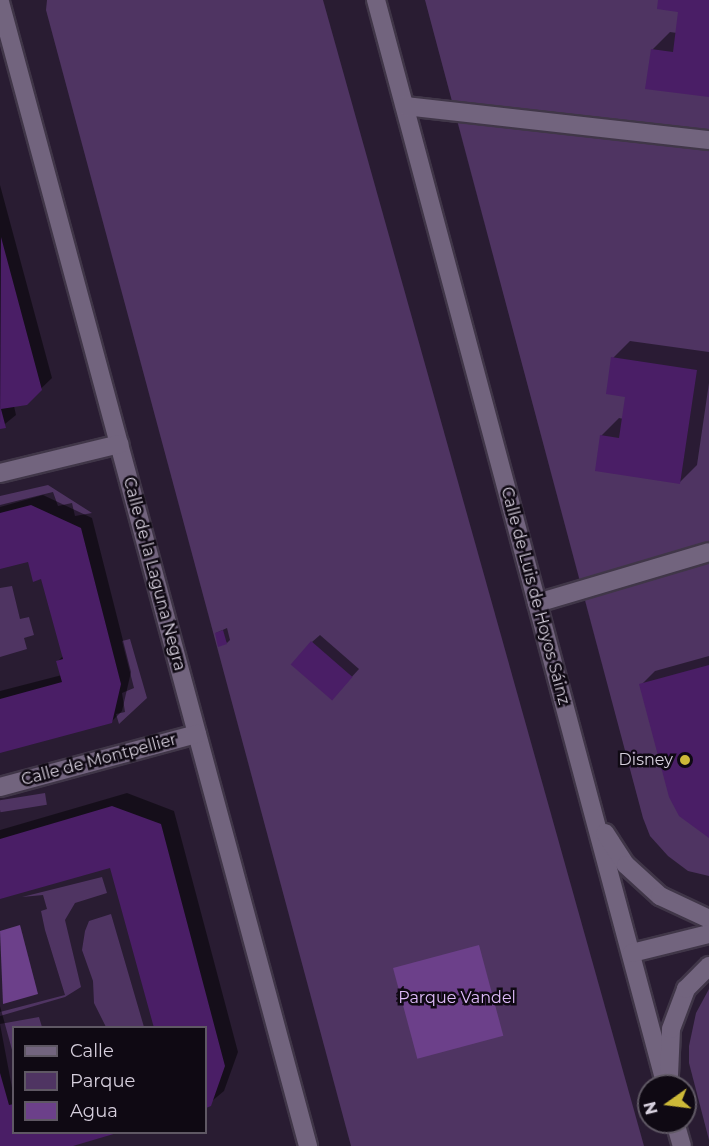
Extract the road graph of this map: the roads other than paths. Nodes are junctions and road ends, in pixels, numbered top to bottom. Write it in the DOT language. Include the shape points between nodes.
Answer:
graph roads {
  1 [pos="376,0"];
  2 [pos="0,2"];
  3 [pos="405,106"];
  4 [pos="709,140"];
  5 [pos="120,444"];
  6 [pos="0,473"];
  7 [pos="709,552"];
  8 [pos="537,603"];
  9 [pos="197,734"];
  10 [pos="0,787"];
  11 [pos="598,823"];
  12 [pos="709,919"];
  13 [pos="709,934"];
  14 [pos="632,953"];
  15 [pos="709,966"];
  16 [pos="664,1074"];
  17 [pos="668,1074"];
  18 [pos="308,1146"];
  1 -- 3 [label="street, Calle de Luis de Hoyos Sáinz"];
  2 -- 5 [label="street, Calle de la Laguna Negra"];
  3 -- 4 [label="street"];
  3 -- 8 [label="street, Calle de Luis de Hoyos Sáinz"];
  5 -- 6 [label="street"];
  5 -- 9 [label="street, Calle de la Laguna Negra"];
  7 -- 8 [label="street"];
  8 -- 11 [label="street, Calle de Luis de Hoyos Sáinz"];
  9 -- 10 [label="street, Calle de Montpellier"];
  9 -- 18 [label="street, Calle de la Laguna Negra"];
  11 -- 12 [label="street" via="626,864 660,896"];
  11 -- 14 [label="street, Calle de Luis de Hoyos Sáinz"];
  13 -- 14 [label="street"];
  14 -- 16 [label="street, Calle de Luis de Hoyos Sáinz"];
  15 -- 17 [label="street" via="686,988 671,1029"];
}
